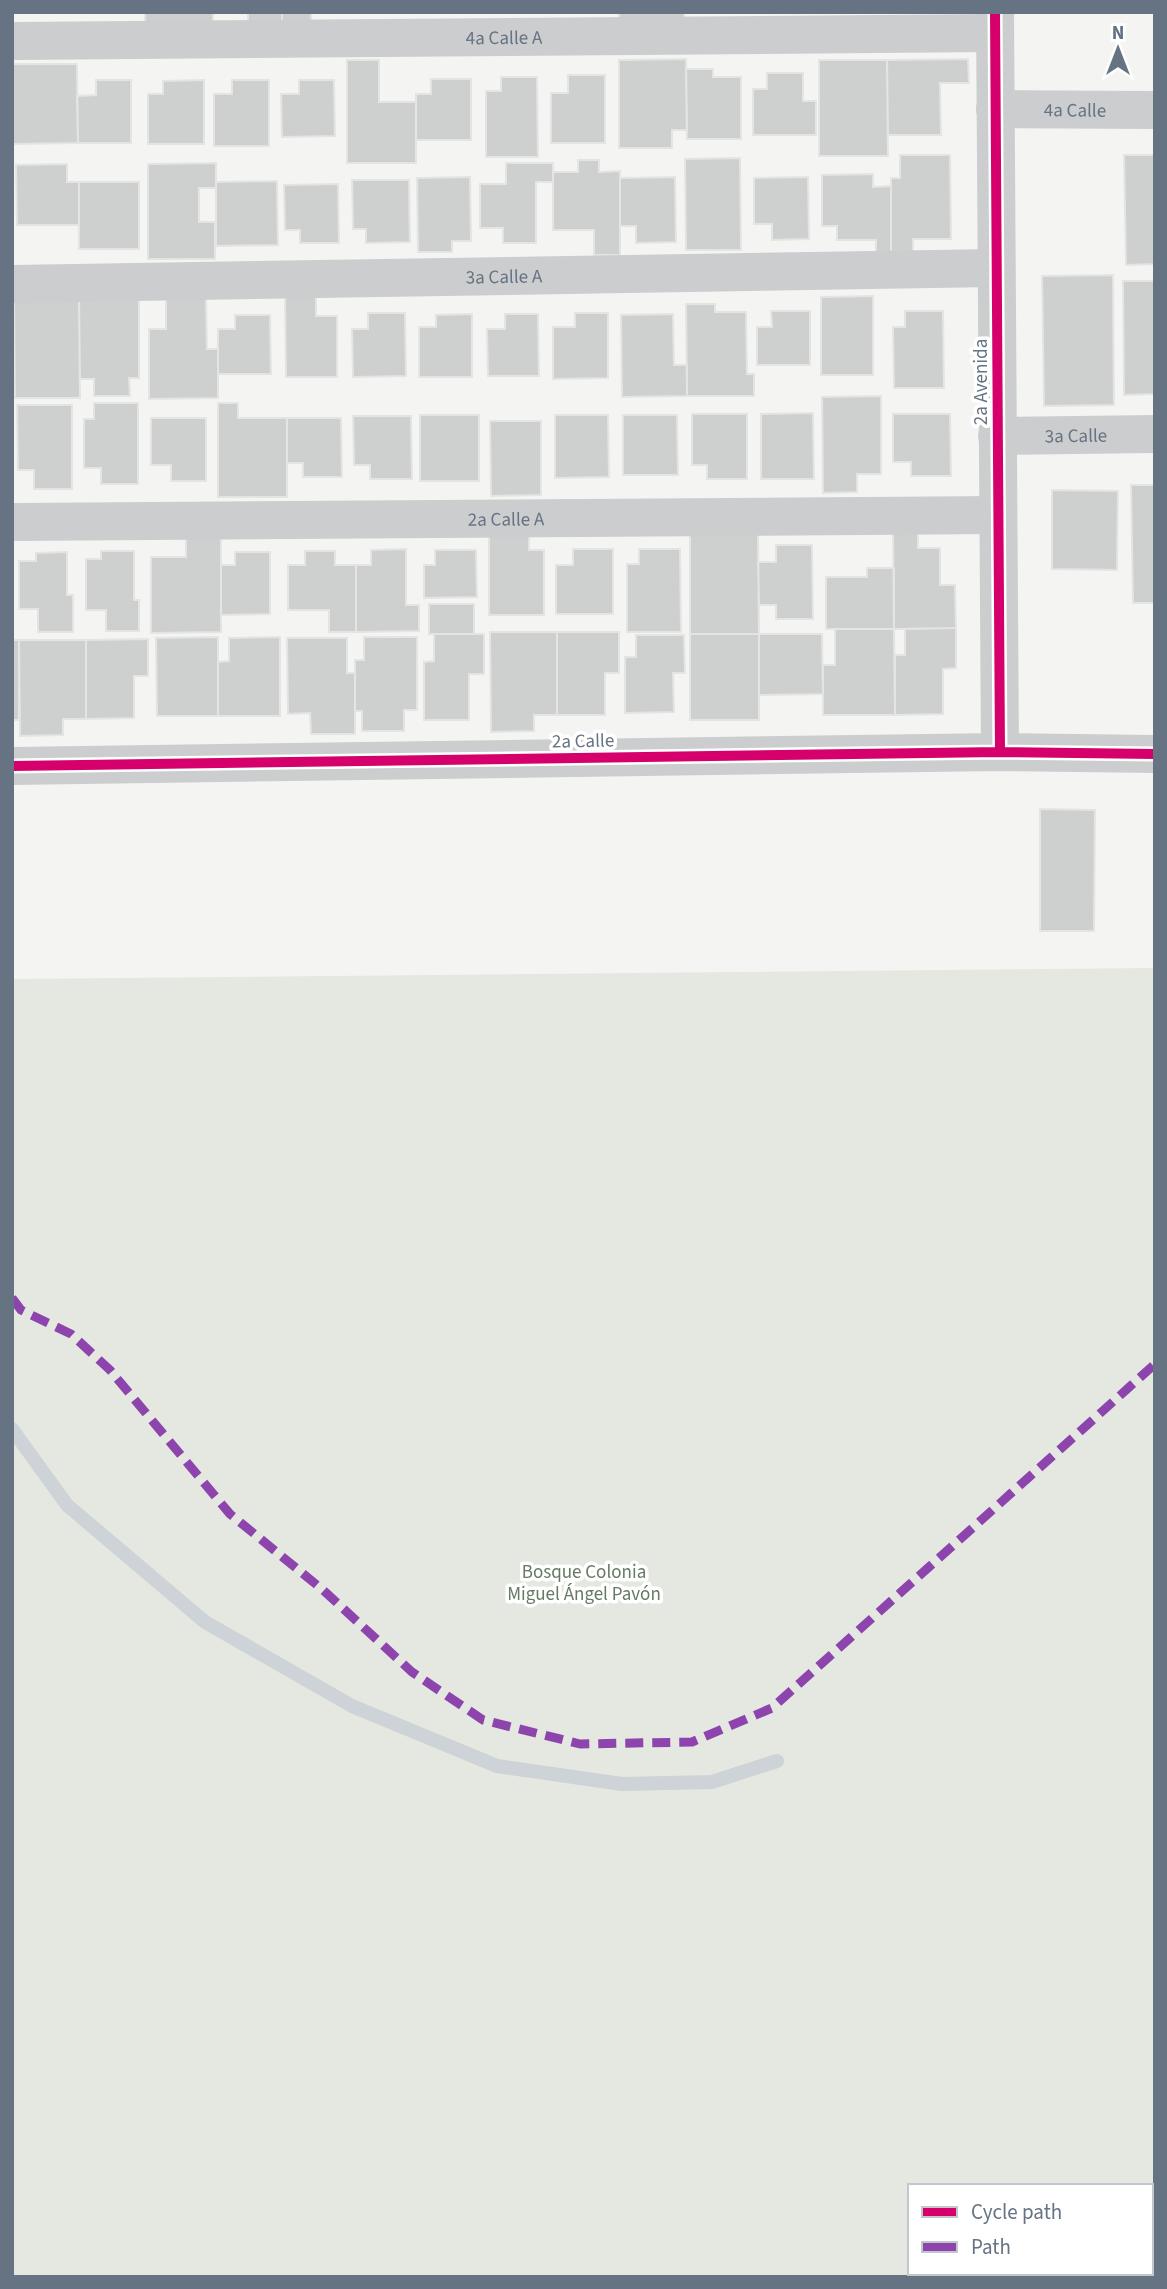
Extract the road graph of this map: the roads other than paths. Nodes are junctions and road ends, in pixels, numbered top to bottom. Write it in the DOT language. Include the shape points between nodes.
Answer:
graph roads {
  1 [pos="995,22"];
  2 [pos="12,41"];
  3 [pos="995,109"];
  4 [pos="1155,110"];
  5 [pos="996,268"];
  6 [pos="12,284"];
  7 [pos="1155,434"];
  8 [pos="998,436"];
  9 [pos="998,515"];
  10 [pos="12,522"];
  11 [pos="1000,752"];
  12 [pos="1155,754"];
  13 [pos="12,766"];
  14 [pos="1155,2247"];
  15 [pos="1153,2277"];
  1 -- 2 [label="street, 4a Calle A"];
  1 -- 3 [label="street, 2a Avenida"];
  3 -- 4 [label="street, 4a Calle"];
  3 -- 5 [label="street, 2a Avenida"];
  5 -- 6 [label="street, 3a Calle A"];
  5 -- 8 [label="street, 2a Avenida"];
  7 -- 8 [label="street, 3a Calle"];
  8 -- 9 [label="street, 2a Avenida"];
  9 -- 10 [label="street, 2a Calle A"];
  9 -- 11 [label="street, 2a Avenida"];
  11 -- 12 [label="street, 2a Calle"];
  11 -- 13 [label="street, 2a Calle"];
  14 -- 15 [label="street"];
}
